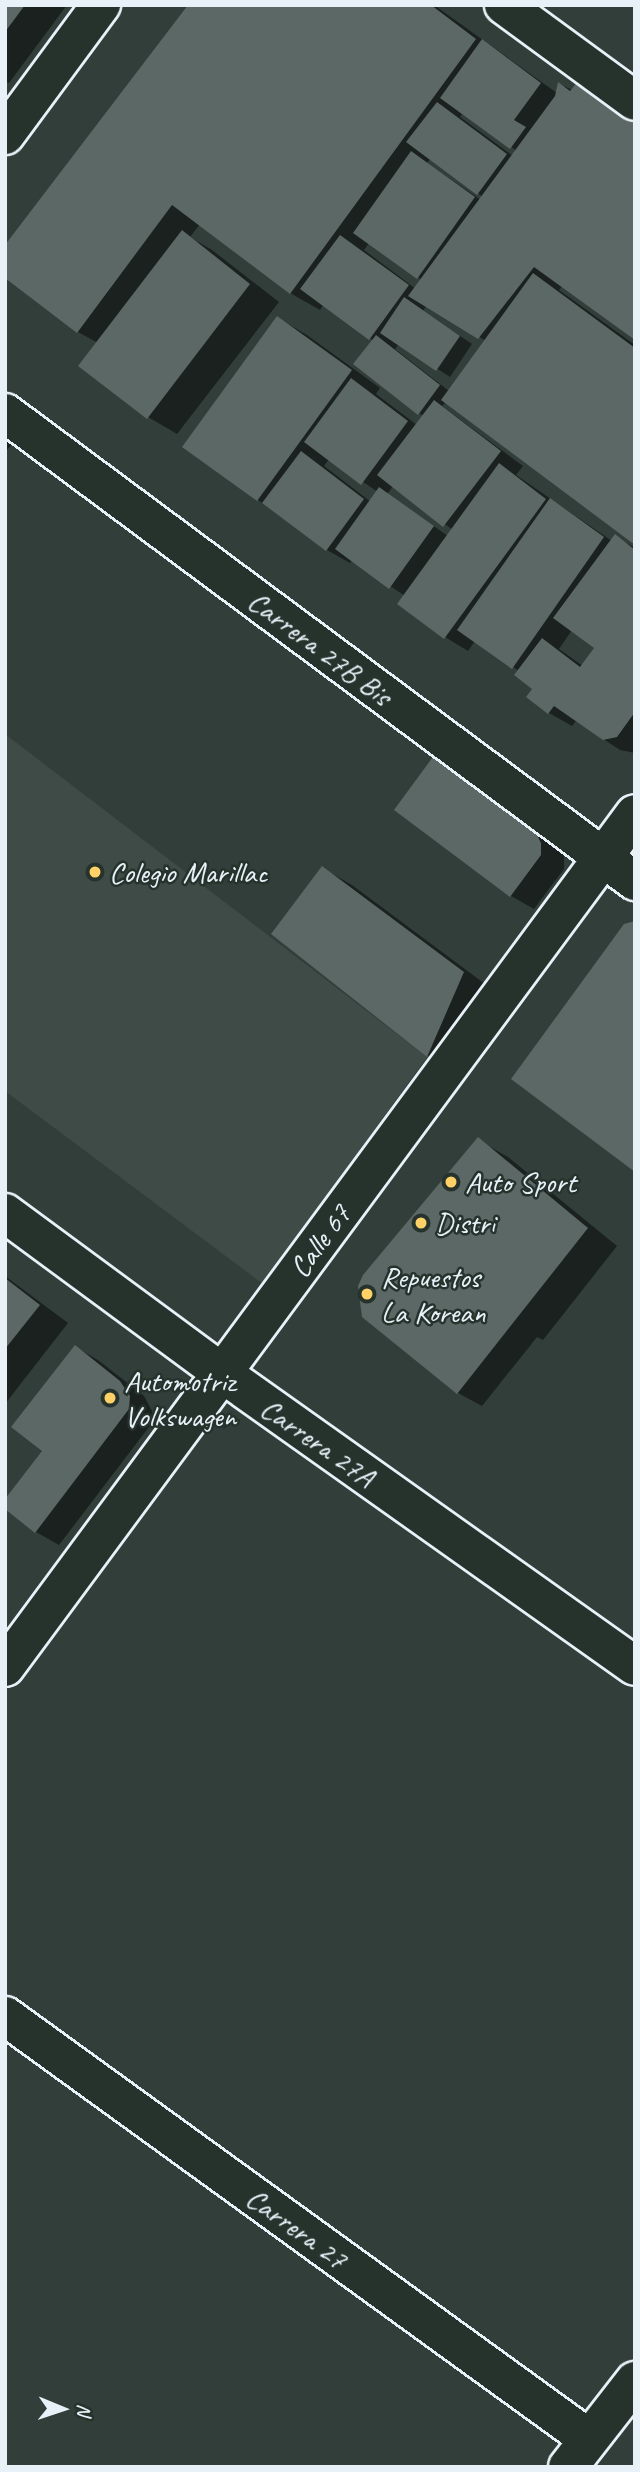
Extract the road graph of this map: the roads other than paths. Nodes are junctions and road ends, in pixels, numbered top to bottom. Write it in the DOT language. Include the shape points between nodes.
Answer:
graph roads {
  1 [pos="101,5"];
  2 [pos="504,5"];
  3 [pos="635,101"];
  4 [pos="5,135"];
  5 [pos="5,413"];
  6 [pos="635,814"];
  7 [pos="602,858"];
  8 [pos="635,881"];
  9 [pos="5,1213"];
  10 [pos="222,1373"];
  11 [pos="635,1666"];
  12 [pos="5,1667"];
  13 [pos="5,2016"];
  14 [pos="635,2381"];
  15 [pos="578,2453"];
  1 -- 4 [label="street"];
  2 -- 3 [label="street"];
  5 -- 7 [label="street, Carrera 27B Bis"];
  6 -- 7 [label="street, Calle 67"];
  7 -- 8 [label="street, Carrera 27B Bis"];
  7 -- 10 [label="street, Calle 67"];
  9 -- 10 [label="street, Carrera 27A"];
  10 -- 11 [label="street, Carrera 27A"];
  10 -- 12 [label="street, Calle 67"];
  13 -- 15 [label="street, Carrera 27"];
  14 -- 15 [label="street"];
}
